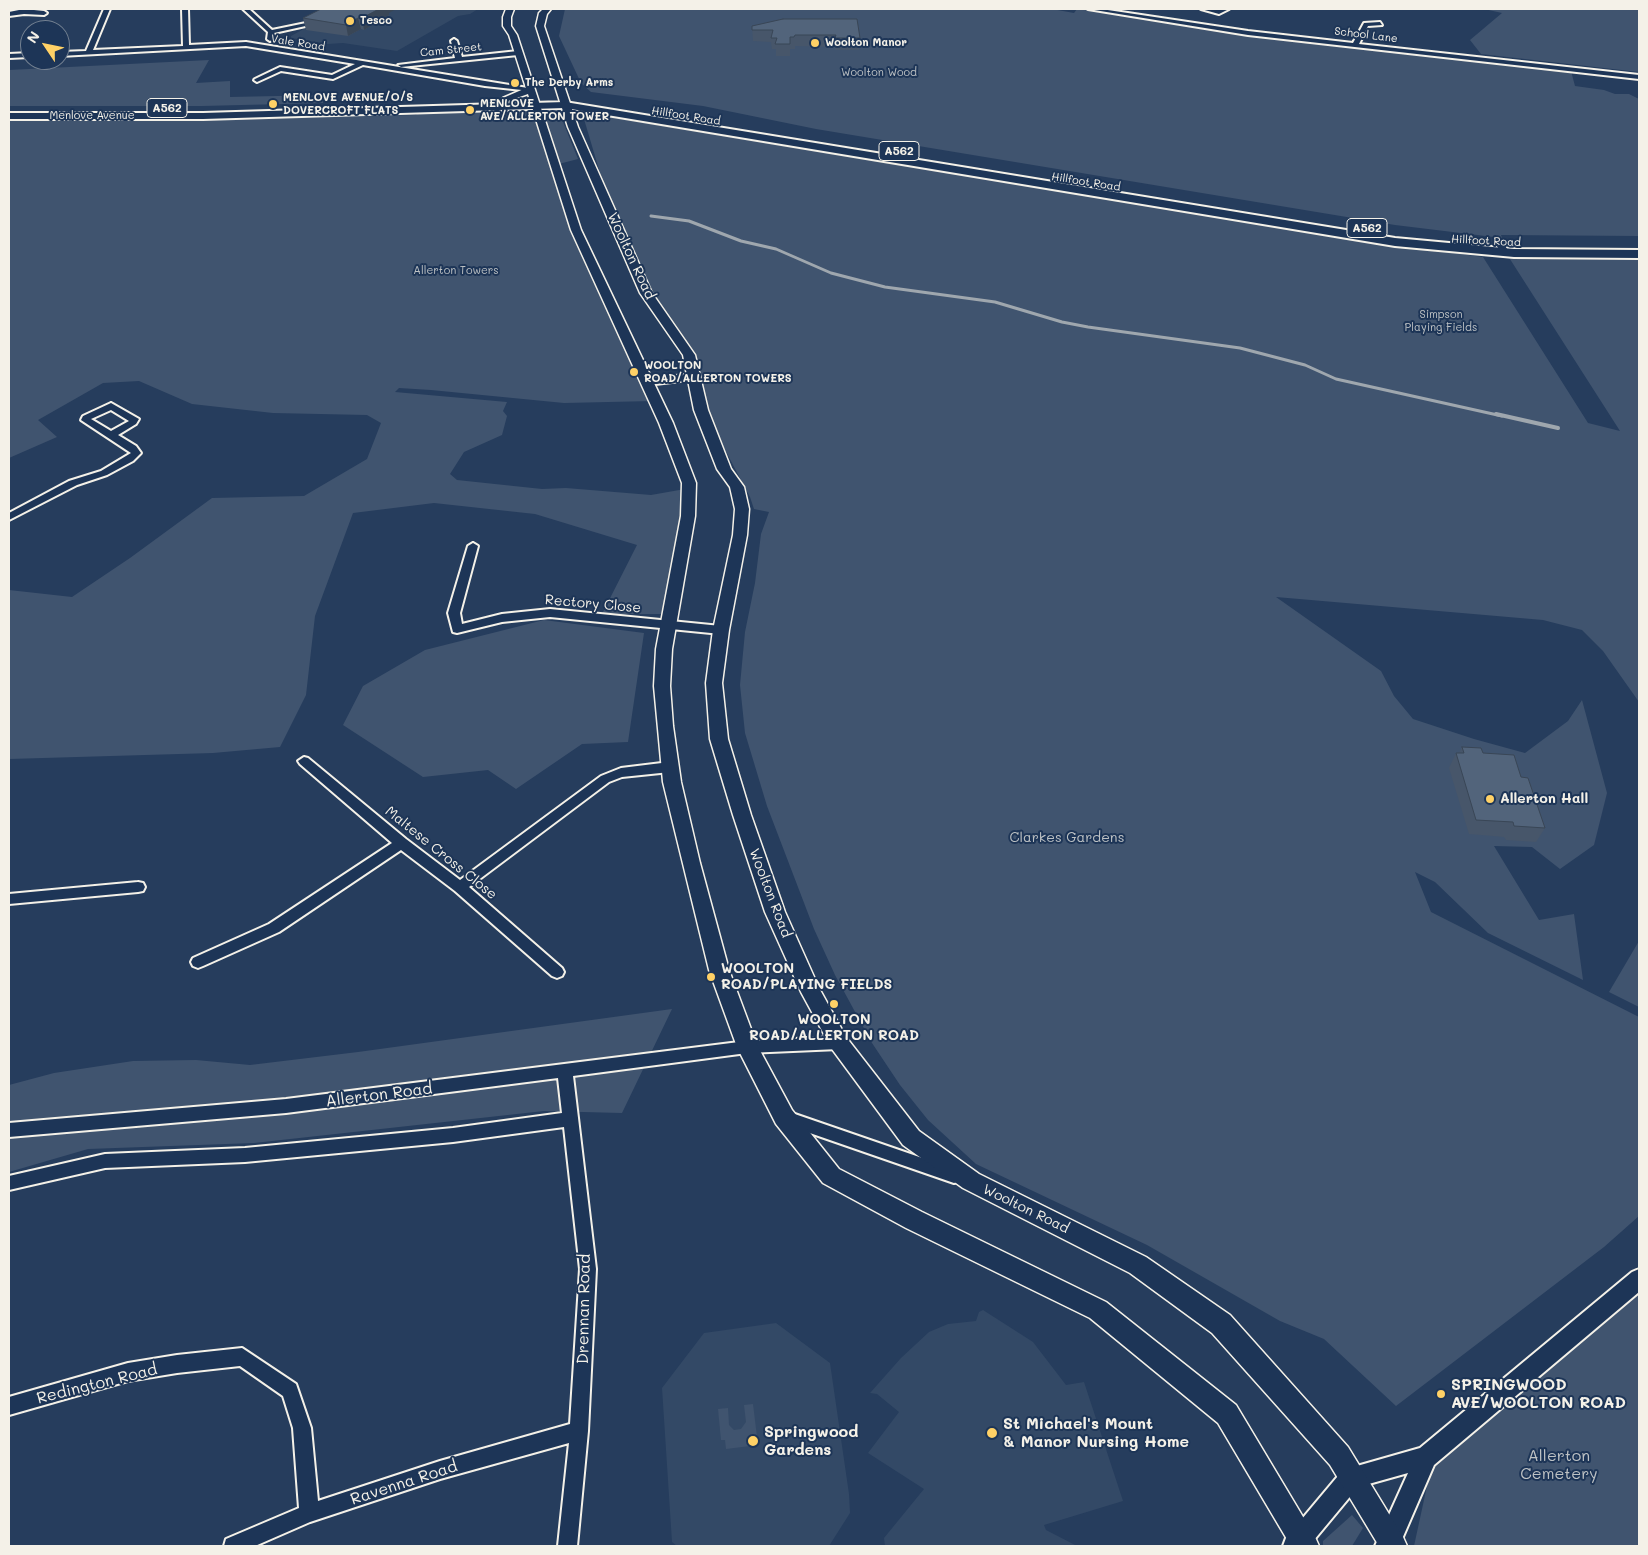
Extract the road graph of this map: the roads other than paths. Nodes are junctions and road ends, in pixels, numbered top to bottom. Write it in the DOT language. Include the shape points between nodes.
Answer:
graph roads {
  1 [pos="107,9"];
  2 [pos="185,9"];
  3 [pos="246,9"];
  4 [pos="335,9"];
  5 [pos="510,9"];
  6 [pos="1091,9"];
  7 [pos="1204,9"];
  8 [pos="1226,9"];
  9 [pos="25,11"];
  10 [pos="545,11"];
  11 [pos="1164,12"];
  12 [pos="9,14"];
  13 [pos="44,14"];
  14 [pos="1155,18"];
  15 [pos="1380,24"];
  16 [pos="271,32"];
  17 [pos="454,41"];
  18 [pos="1356,44"];
  19 [pos="186,47"];
  20 [pos="266,48"];
  21 [pos="89,52"];
  22 [pos="70,53"];
  23 [pos="518,53"];
  24 [pos="459,59"];
  25 [pos="362,64"];
  26 [pos="386,67"];
  27 [pos="1639,77"];
  28 [pos="257,80"];
  29 [pos="533,97"];
  30 [pos="564,102"];
  31 [pos="9,109"];
  32 [pos="599,110"];
  33 [pos="9,116"];
  34 [pos="570,118"];
  35 [pos="1639,244"];
  36 [pos="1502,248"];
  37 [pos="1639,254"];
  38 [pos="694,377"];
  39 [pos="647,382"];
  40 [pos="110,435"];
  41 [pos="9,517"];
  42 [pos="472,546"];
  43 [pos="669,626"];
  44 [pos="721,630"];
  45 [pos="304,761"];
  46 [pos="670,766"];
  47 [pos="401,843"];
  48 [pos="138,887"];
  49 [pos="460,887"];
  50 [pos="9,900"];
  51 [pos="198,962"];
  52 [pos="557,972"];
  53 [pos="839,1044"];
  54 [pos="747,1047"];
  55 [pos="565,1072"];
  56 [pos="784,1117"];
  57 [pos="570,1119"];
  58 [pos="9,1130"];
  59 [pos="971,1181"];
  60 [pos="9,1183"];
  61 [pos="1639,1279"];
  62 [pos="9,1406"];
  63 [pos="579,1431"];
  64 [pos="1426,1457"];
  65 [pos="1351,1478"];
  66 [pos="309,1513"];
  67 [pos="1300,1543"];
  68 [pos="1390,1544"];
  69 [pos="233,1546"];
  70 [pos="568,1546"];
  1 -- 21 [label="street"];
  2 -- 19 [label="street"];
  3 -- 16 [label="street"];
  4 -- 16 [label="street" via="308,24"];
  5 -- 23 [label="main road" via="507,26"];
  6 -- 14 [label="street, School Lane"];
  7 -- 8 [label="street" via="1218,14"];
  9 -- 12 [label="street"];
  9 -- 13 [label="street"];
  10 -- 30 [label="main road" via="540,26"];
  11 -- 14 [label="street"];
  14 -- 18 [label="street, School Lane"];
  15 -- 18 [label="street" via="1366,24"];
  16 -- 20 [label="street"];
  17 -- 24 [label="street"];
  18 -- 27 [label="street, School Lane"];
  19 -- 20 [label="street, Vale Road" via="234,44"];
  19 -- 21 [label="street, Vale Road"];
  20 -- 25 [label="street, Vale Road"];
  21 -- 22 [label="street, Vale Road"];
  23 -- 24 [label="street, Cam Street"];
  23 -- 29 [label="main road"];
  24 -- 26 [label="street, Cam Street"];
  25 -- 26 [label="street, Vale Road"];
  25 -- 28 [label="street" via="333,77 280,68"];
  26 -- 29 [label="street, Vale Road" via="519,89"];
  29 -- 30 [label="highway, Menlove Avenue / A562"];
  29 -- 31 [label="highway, Menlove Avenue / A562" via="251,108"];
  29 -- 33 [label="highway, Menlove Avenue / A562" via="203,116"];
  29 -- 39 [label="main road" via="576,230"];
  30 -- 32 [label="highway, Hillfoot Road / A562"];
  30 -- 34 [label="main road, Woolton Road"];
  30 -- 36 [label="highway, Hillfoot Road / A562" via="658,112"];
  32 -- 34 [label="main road" via="582,111"];
  32 -- 36 [label="highway, Hillfoot Road / A562" via="1362,237 1434,247"];
  34 -- 38 [label="main road, Woolton Road" via="646,293 689,355"];
  35 -- 36 [label="highway, Hillfoot Road / A562"];
  36 -- 37 [label="highway, Hillfoot Road / A562"];
  38 -- 39 [label="street"];
  38 -- 44 [label="main road, Woolton Road" via="701,410 724,469 737,487 742,510"];
  39 -- 43 [label="main road" via="689,482 688,516"];
  40 -- 41 [label="street" via="133,448 136,454 104,473 73,482"];
  42 -- 43 [label="street, Rectory Close" via="454,613 457,629 502,618 550,613"];
  43 -- 44 [label="street, Rectory Close"];
  43 -- 46 [label="main road" via="662,686"];
  44 -- 53 [label="main road, Woolton Road" via="714,683 719,739 775,912 811,992"];
  45 -- 47 [label="street, Maltese Cross Close"];
  46 -- 49 [label="street" via="621,773 605,779"];
  46 -- 54 [label="main road" via="719,970"];
  47 -- 49 [label="street, Maltese Cross Close"];
  47 -- 51 [label="street" via="274,928"];
  48 -- 50 [label="street"];
  49 -- 52 [label="street, Maltese Cross Close"];
  53 -- 54 [label="street, Allerton Road"];
  53 -- 59 [label="main road, Woolton Road" via="911,1138"];
  54 -- 55 [label="street, Allerton Road"];
  54 -- 56 [label="main road"];
  55 -- 57 [label="street, Drennan Road"];
  55 -- 58 [label="street, Allerton Road" via="286,1106"];
  56 -- 59 [label="street"];
  56 -- 67 [label="main road" via="831,1176 1098,1310 1228,1414"];
  57 -- 60 [label="street" via="452,1136 255,1154 105,1161"];
  57 -- 63 [label="street, Drennan Road" via="588,1269"];
  59 -- 65 [label="main road, Woolton Road" via="1138,1265 1221,1324 1339,1456"];
  61 -- 64 [label="street"];
  62 -- 66 [label="street, Redington Road" via="128,1372 242,1357 290,1390 302,1428"];
  63 -- 66 [label="street, Ravenna Road" via="440,1470"];
  63 -- 70 [label="street, Drennan Road"];
  64 -- 65 [label="street"];
  64 -- 68 [label="street"];
  65 -- 67 [label="street"];
  65 -- 68 [label="main road, Woolton Road"];
  66 -- 69 [label="street, Ravenna Road"];
}
